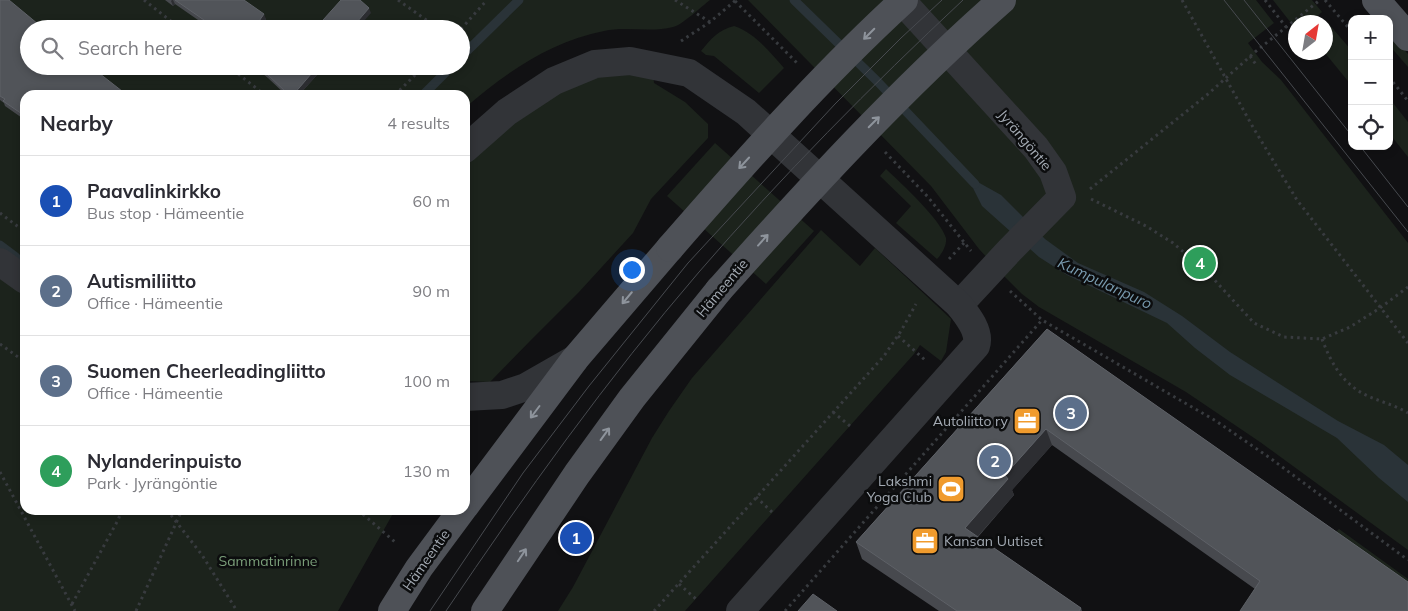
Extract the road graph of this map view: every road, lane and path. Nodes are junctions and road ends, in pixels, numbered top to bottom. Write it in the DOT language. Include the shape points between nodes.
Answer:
graph roads {
  1 [pos="144,0"];
  2 [pos="398,0"];
  3 [pos="487,0"];
  4 [pos="675,0"];
  5 [pos="736,0"];
  6 [pos="902,0"];
  7 [pos="1002,0"];
  8 [pos="1182,0"];
  9 [pos="1265,0"];
  10 [pos="1320,0"];
  11 [pos="1325,0"];
  12 [pos="1376,0"];
  13 [pos="170,20"];
  14 [pos="426,20"];
  15 [pos="469,20"];
  16 [pos="710,22"];
  17 [pos="1348,27"];
  18 [pos="1287,28"];
  19 [pos="1408,37"];
  20 [pos="678,42"];
  21 [pos="1250,56"];
  22 [pos="1257,66"];
  23 [pos="239,75"];
  24 [pos="415,75"];
  25 [pos="1226,77"];
  26 [pos="1393,82"];
  27 [pos="259,90"];
  28 [pos="400,90"];
  29 [pos="1408,100"];
  30 [pos="470,145"];
  31 [pos="1072,196"];
  32 [pos="0,213"];
  33 [pos="20,228"];
  34 [pos="972,253"];
  35 [pos="0,262"];
  36 [pos="20,276"];
  37 [pos="931,279"];
  38 [pos="1408,287"];
  39 [pos="1009,290"];
  40 [pos="959,305"];
  41 [pos="1380,308"];
  42 [pos="1042,320"];
  43 [pos="898,336"];
  44 [pos="1322,339"];
  45 [pos="1408,343"];
  46 [pos="0,344"];
  47 [pos="20,358"];
  48 [pos="575,360"];
  49 [pos="947,379"];
  50 [pos="470,397"];
  51 [pos="833,412"];
  52 [pos="1408,413"];
  53 [pos="850,426"];
  54 [pos="0,472"];
  55 [pos="756,497"];
  56 [pos="470,499"];
  57 [pos="20,509"];
  58 [pos="773,513"];
  59 [pos="23,515"];
  60 [pos="120,515"];
  61 [pos="171,515"];
  62 [pos="180,515"];
  63 [pos="364,515"];
  64 [pos="458,515"];
  65 [pos="177,522"];
  66 [pos="394,542"];
  67 [pos="1408,560"];
  68 [pos="679,584"];
  69 [pos="696,599"];
  70 [pos="72,605"];
  71 [pos="75,611"];
  72 [pos="136,611"];
  73 [pos="237,611"];
  74 [pos="392,611"];
  75 [pos="485,611"];
  76 [pos="654,611"];
  77 [pos="740,611"];
  78 [pos="785,611"];
  1 -- 13 [label="path"];
  2 -- 14 [label="path"];
  3 -- 15 [label="path"];
  4 -- 16 [label="path"];
  5 -- 16 [label="path"];
  6 -- 31 [label="street, Jyrängöntie" via="1036,148"];
  6 -- 48 [label="main road, one-way, bridge" via="740,167"];
  75 -- 7 [label="main road, Hämeentie, one-way, bridge" via="582,466 719,290 863,133"];
  8 -- 25 [label="path"];
  9 -- 18 [label="path"];
  10 -- 18 [label="path"];
  11 -- 17 [label="path"];
  12 -- 19 [label="main road"];
  16 -- 20 [label="path"];
  18 -- 21 [label="path"];
  21 -- 22 [label="path"];
  21 -- 25 [label="path"];
  23 -- 27 [label="path"];
  24 -- 28 [label="path"];
  25 -- 31 [label="path"];
  25 -- 41 [label="path" via="1297,200"];
  26 -- 29 [label="path"];
  30 -- 37 [label="street" via="507,112 554,81 595,64 630,61 690,73 746,112"];
  31 -- 40 [label="street" via="1037,222"];
  31 -- 44 [label="path" via="1146,226 1174,243 1209,274 1254,323 1284,337"];
  32 -- 33 [label="path"];
  34 -- 37 [label="path" via="964,243"];
  35 -- 36 [label="street"];
  37 -- 40 [label="street"];
  37 -- 43 [label="path"];
  38 -- 41 [label="path"];
  39 -- 42 [label="path"];
  40 -- 49 [label="street" via="978,337"];
  41 -- 44 [label="path" via="1350,327"];
  41 -- 45 [label="path"];
  42 -- 67 [label="path" via="1216,421"];
  42 -- 78 [label="path"];
  43 -- 49 [label="path"];
  43 -- 51 [label="path"];
  44 -- 52 [label="path" via="1341,376 1352,387"];
  46 -- 47 [label="path"];
  48 -- 50 [label="street" via="526,387 502,395"];
  48 -- 56 [label="main road, one-way"];
  49 -- 77 [label="street"];
  51 -- 53 [label="path"];
  51 -- 55 [label="path"];
  54 -- 57 [label="path"];
  55 -- 58 [label="path"];
  55 -- 68 [label="path"];
  59 -- 70 [label="path"];
  60 -- 70 [label="path"];
  61 -- 65 [label="path"];
  62 -- 65 [label="path"];
  63 -- 66 [label="path"];
  64 -- 74 [label="main road, Hämeentie"];
  65 -- 72 [label="path"];
  65 -- 73 [label="path"];
  68 -- 69 [label="path"];
  68 -- 76 [label="path"];
  70 -- 71 [label="path"];
}
